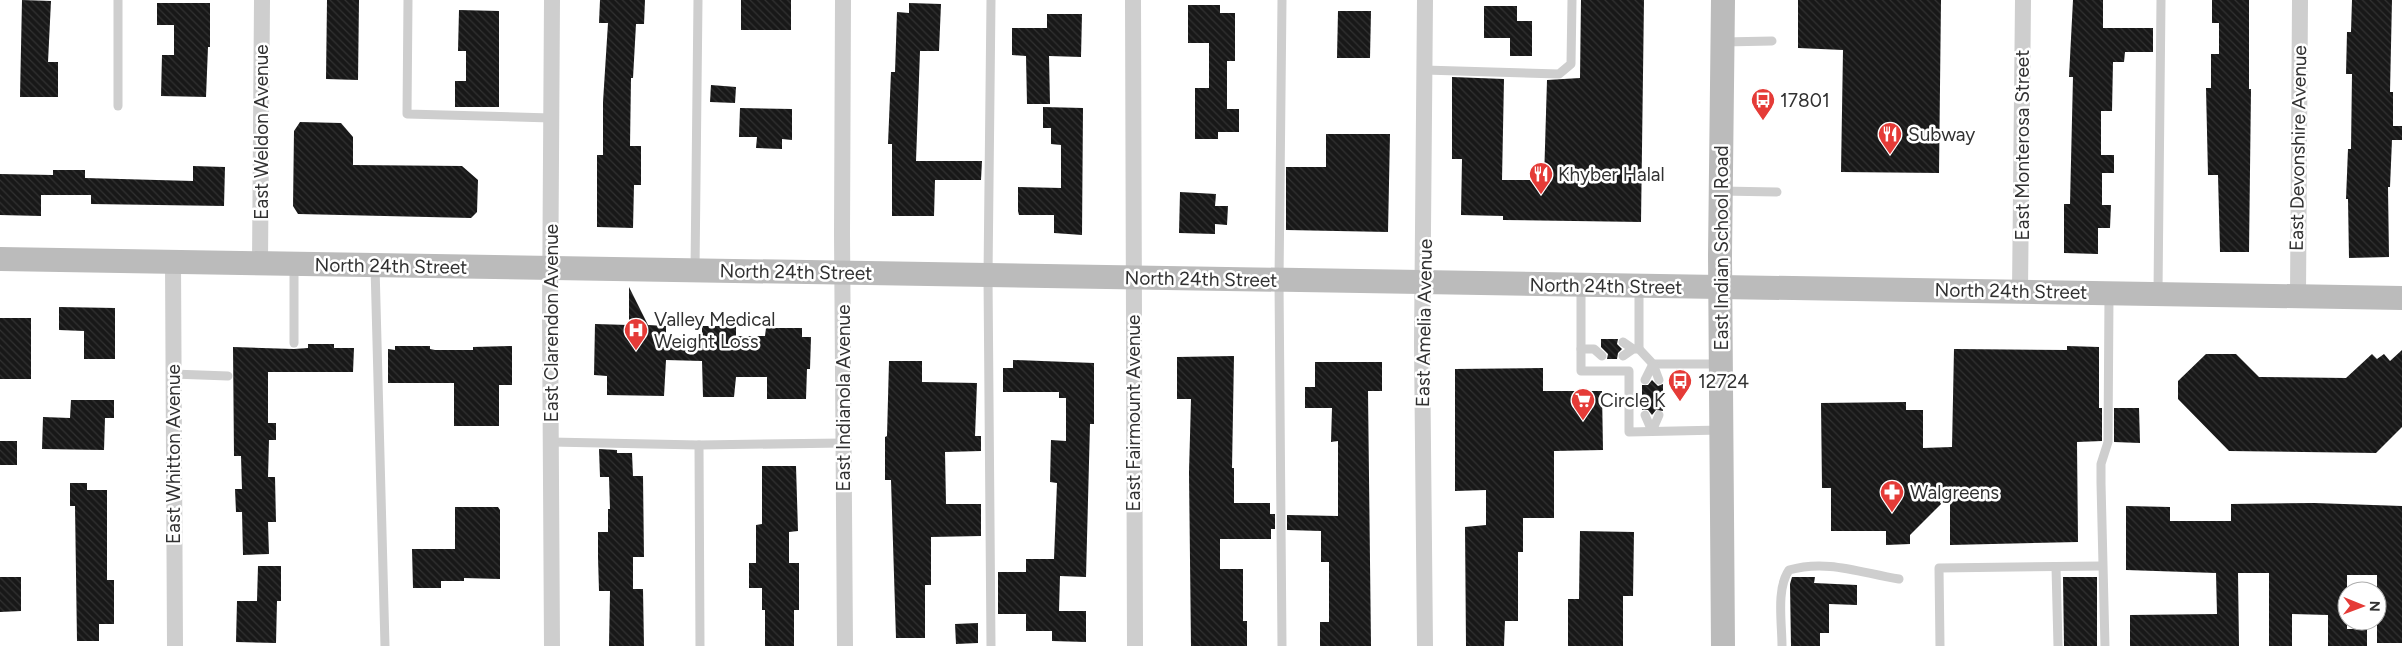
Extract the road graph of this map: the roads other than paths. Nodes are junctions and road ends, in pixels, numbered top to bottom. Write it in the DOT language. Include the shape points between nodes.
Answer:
graph roads {
  1 [pos="118,0"];
  2 [pos="262,0"];
  3 [pos="408,0"];
  4 [pos="552,0"];
  5 [pos="698,0"];
  6 [pos="843,0"];
  7 [pos="991,0"];
  8 [pos="1134,0"];
  9 [pos="1282,0"];
  10 [pos="1425,0"];
  11 [pos="1572,0"];
  12 [pos="1723,0"];
  13 [pos="2023,0"];
  14 [pos="2161,0"];
  15 [pos="2300,0"];
  16 [pos="1772,41"];
  17 [pos="1722,42"];
  18 [pos="1424,70"];
  19 [pos="118,106"];
  20 [pos="550,118"];
  21 [pos="1721,191"];
  22 [pos="1777,192"];
  23 [pos="0,259"];
  24 [pos="174,262"];
  25 [pos="260,263"];
  26 [pos="294,264"];
  27 [pos="375,265"];
  28 [pos="550,268"];
  29 [pos="695,271"];
  30 [pos="842,273"];
  31 [pos="988,276"];
  32 [pos="1132,278"];
  33 [pos="1279,281"];
  34 [pos="1424,283"];
  35 [pos="1581,286"];
  36 [pos="1639,286"];
  37 [pos="1721,287"];
  38 [pos="2020,291"];
  39 [pos="2109,292"];
  40 [pos="2158,293"];
  41 [pos="2298,295"];
  42 [pos="2402,298"];
  43 [pos="1623,342"];
  44 [pos="294,343"];
  45 [pos="1581,349"];
  46 [pos="1636,349"];
  47 [pos="1602,356"];
  48 [pos="1623,356"];
  49 [pos="1653,364"];
  50 [pos="1721,364"];
  51 [pos="172,374"];
  52 [pos="228,376"];
  53 [pos="1646,380"];
  54 [pos="1659,380"];
  55 [pos="1645,415"];
  56 [pos="1659,415"];
  57 [pos="1722,430"];
  58 [pos="1652,431"];
  59 [pos="551,442"];
  60 [pos="843,443"];
  61 [pos="699,445"];
  62 [pos="2101,566"];
  63 [pos="2056,567"];
  64 [pos="1898,579"];
  65 [pos="175,646"];
  66 [pos="384,646"];
  67 [pos="552,646"];
  68 [pos="700,646"];
  69 [pos="845,646"];
  70 [pos="990,646"];
  71 [pos="1135,646"];
  72 [pos="1282,646"];
  73 [pos="1425,646"];
  74 [pos="1723,646"];
  75 [pos="1782,646"];
  76 [pos="1940,646"];
  77 [pos="2058,646"];
  78 [pos="2105,646"];
  1 -- 19 [label="lane"];
  2 -- 25 [label="street, East Weldon Avenue"];
  3 -- 20 [label="lane" via="407,114"];
  4 -- 20 [label="street, East Clarendon Avenue"];
  5 -- 29 [label="lane"];
  6 -- 30 [label="street, East Indianola Avenue"];
  7 -- 31 [label="lane"];
  8 -- 32 [label="street, East Fairmount Avenue"];
  9 -- 33 [label="lane"];
  10 -- 18 [label="street, East Amelia Avenue"];
  11 -- 18 [label="lane" via="1572,64 1559,74"];
  12 -- 17 [label="main road, East Indian School Road"];
  13 -- 38 [label="street, East Monterosa Street"];
  14 -- 40 [label="lane"];
  15 -- 41 [label="street, East Devonshire Avenue"];
  16 -- 17 [label="lane"];
  17 -- 21 [label="main road, East Indian School Road"];
  18 -- 34 [label="street, East Amelia Avenue"];
  20 -- 28 [label="street, East Clarendon Avenue"];
  21 -- 22 [label="lane"];
  21 -- 37 [label="main road, East Indian School Road"];
  23 -- 24 [label="main road, North 24th Street"];
  24 -- 25 [label="main road, North 24th Street"];
  24 -- 51 [label="street, East Whitton Avenue"];
  25 -- 26 [label="main road, North 24th Street"];
  26 -- 27 [label="main road, North 24th Street"];
  26 -- 44 [label="lane"];
  27 -- 28 [label="main road, North 24th Street"];
  27 -- 66 [label="lane"];
  28 -- 29 [label="main road, North 24th Street"];
  28 -- 59 [label="street, East Clarendon Avenue"];
  29 -- 30 [label="main road, North 24th Street"];
  30 -- 31 [label="main road, North 24th Street"];
  30 -- 60 [label="street, East Indianola Avenue"];
  31 -- 32 [label="main road, North 24th Street"];
  31 -- 70 [label="lane"];
  32 -- 33 [label="main road, North 24th Street"];
  32 -- 71 [label="street, East Fairmount Avenue"];
  33 -- 34 [label="main road, North 24th Street"];
  33 -- 72 [label="lane"];
  34 -- 35 [label="main road, North 24th Street"];
  34 -- 73 [label="street, East Amelia Avenue"];
  35 -- 36 [label="main road, North 24th Street"];
  35 -- 45 [label="lane"];
  36 -- 37 [label="main road, North 24th Street"];
  36 -- 46 [label="lane"];
  37 -- 38 [label="main road, North 24th Street"];
  37 -- 50 [label="main road, East Indian School Road"];
  38 -- 39 [label="main road, North 24th Street"];
  39 -- 40 [label="main road, North 24th Street"];
  39 -- 62 [label="lane" via="2108,442 2101,473"];
  40 -- 41 [label="main road, North 24th Street"];
  41 -- 42 [label="main road, North 24th Street"];
  43 -- 46 [label="lane"];
  45 -- 47 [label="lane" via="1598,346"];
  45 -- 58 [label="lane" via="1580,371 1629,371 1628,432"];
  46 -- 48 [label="lane"];
  46 -- 49 [label="lane"];
  49 -- 50 [label="lane"];
  49 -- 53 [label="lane"];
  49 -- 54 [label="lane"];
  50 -- 57 [label="main road, East Indian School Road"];
  51 -- 52 [label="lane"];
  51 -- 65 [label="street, East Whitton Avenue"];
  55 -- 58 [label="lane"];
  56 -- 58 [label="lane"];
  57 -- 58 [label="lane"];
  57 -- 74 [label="main road, East Indian School Road"];
  59 -- 61 [label="lane"];
  59 -- 67 [label="street, East Clarendon Avenue"];
  60 -- 61 [label="lane"];
  60 -- 69 [label="street, East Indianola Avenue"];
  61 -- 68 [label="lane"];
  62 -- 63 [label="lane"];
  62 -- 78 [label="lane"];
  63 -- 76 [label="lane" via="1939,568"];
  63 -- 77 [label="lane"];
  64 -- 75 [label="lane" via="1842,566 1801,566 1789,570 1782,587"];
}
